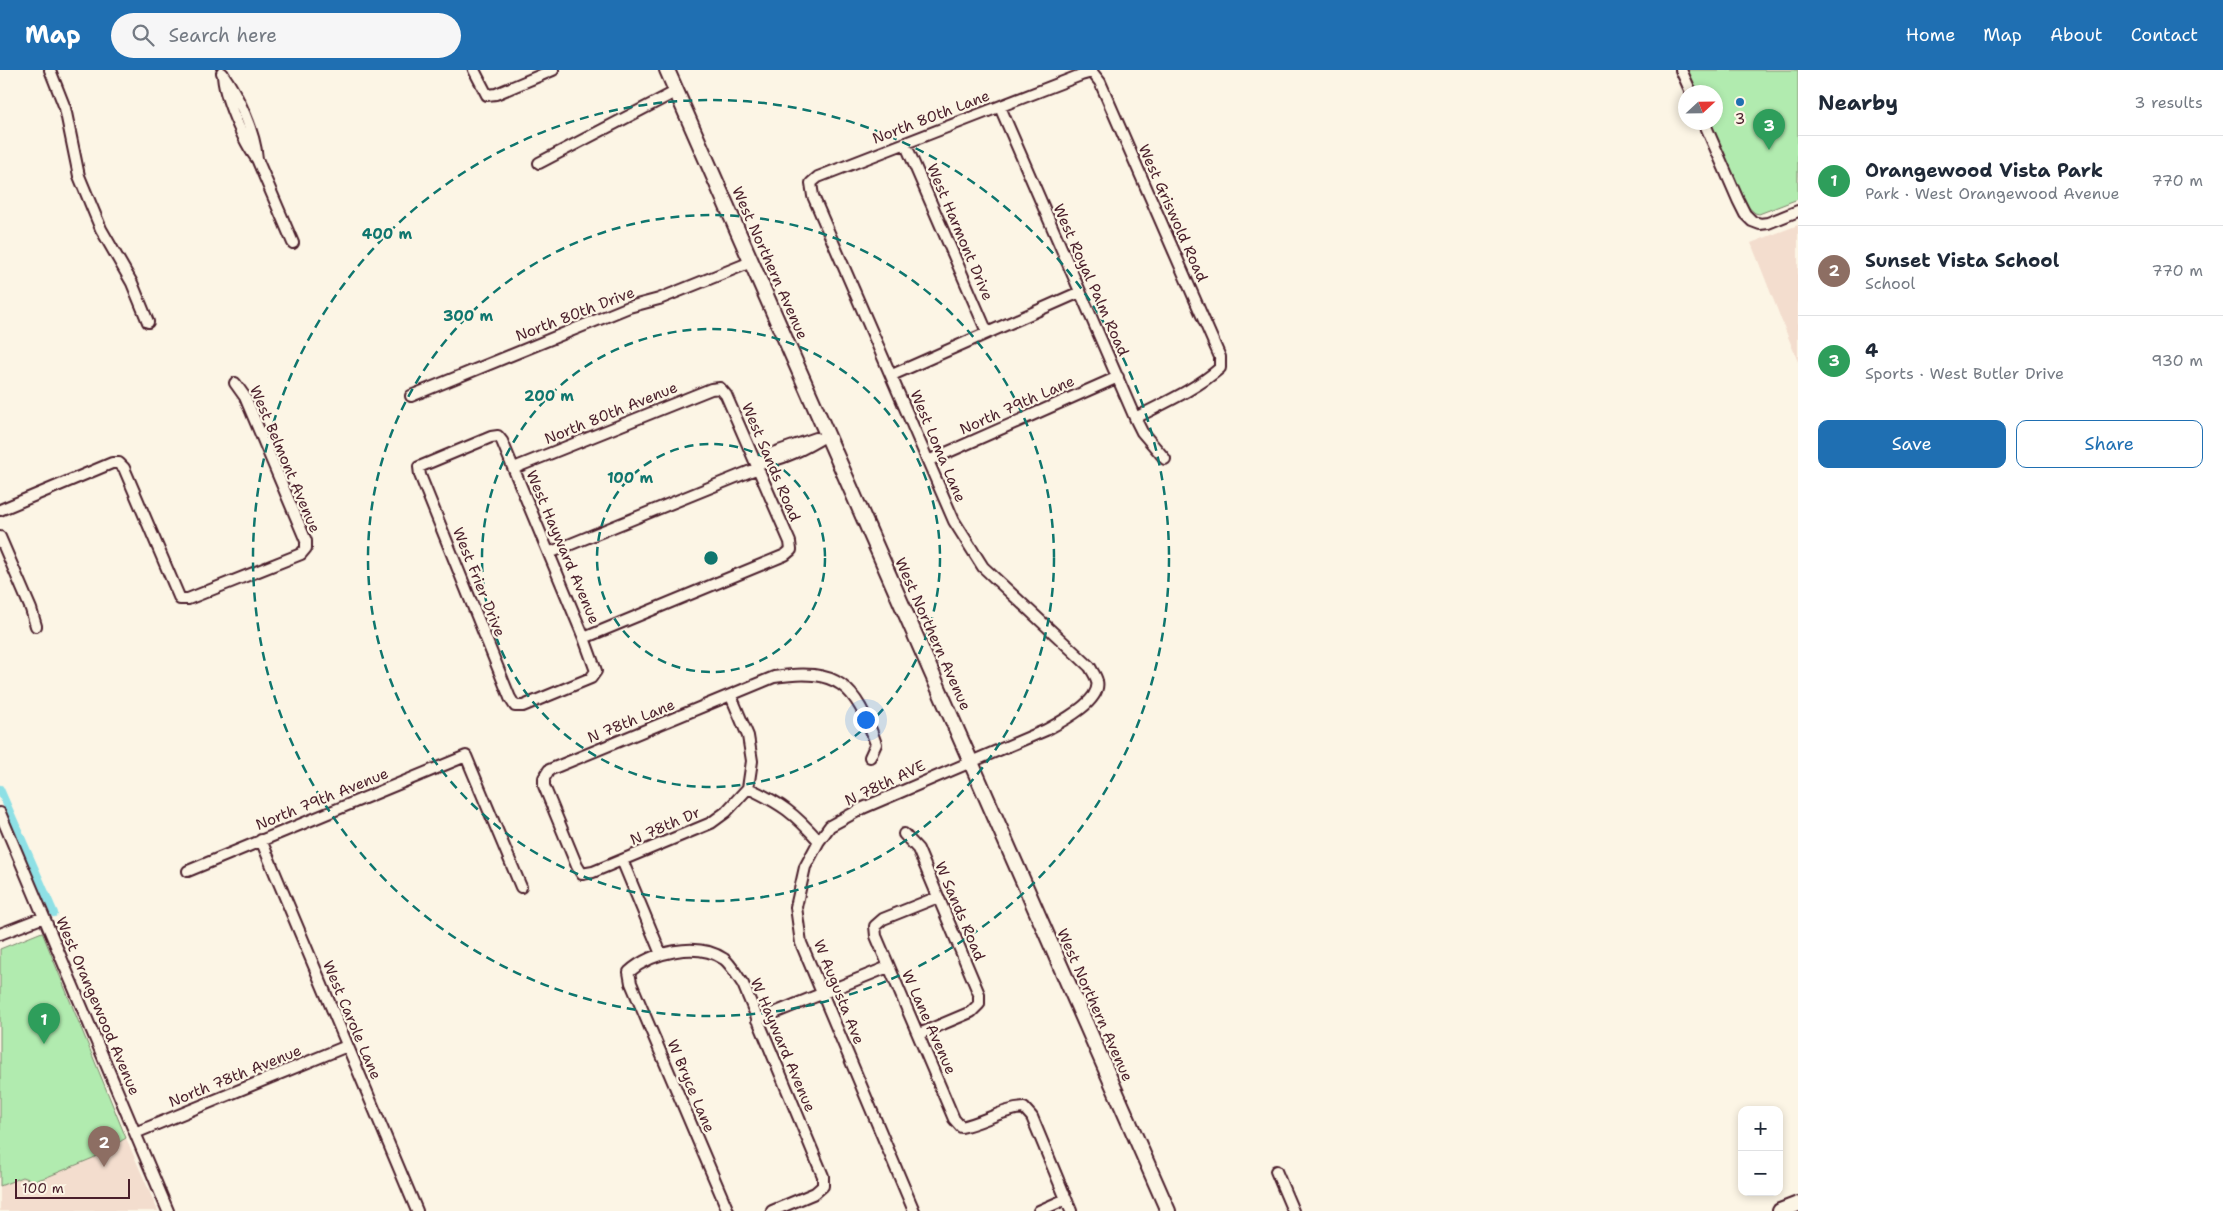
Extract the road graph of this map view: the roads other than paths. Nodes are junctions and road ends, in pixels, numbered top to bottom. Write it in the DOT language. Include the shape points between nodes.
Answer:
graph roads {
  1 [pos="50,70"];
  2 [pos="474,70"];
  3 [pos="553,70"];
  4 [pos="667,70"];
  5 [pos="1681,70"];
  6 [pos="222,72"];
  7 [pos="1092,72"];
  8 [pos="1688,85"];
  9 [pos="677,91"];
  10 [pos="1000,107"];
  11 [pos="1707,130"];
  12 [pos="906,143"];
  13 [pos="539,163"];
  14 [pos="811,183"];
  15 [pos="1798,211"];
  16 [pos="293,244"];
  17 [pos="751,262"];
  18 [pos="1080,292"];
  19 [pos="148,322"];
  20 [pos="988,332"];
  21 [pos="892,375"];
  22 [pos="1118,377"];
  23 [pos="235,383"];
  24 [pos="720,388"];
  25 [pos="411,396"];
  26 [pos="1135,418"];
  27 [pos="827,435"];
  28 [pos="1165,459"];
  29 [pos="928,461"];
  30 [pos="757,466"];
  31 [pos="419,467"];
  32 [pos="514,468"];
  33 [pos="0,510"];
  34 [pos="0,537"];
  35 [pos="549,553"];
  36 [pos="36,626"];
  37 [pos="584,638"];
  38 [pos="596,672"];
  39 [pos="731,696"];
  40 [pos="870,757"];
  41 [pos="971,761"];
  42 [pos="748,788"];
  43 [pos="0,813"];
  44 [pos="904,834"];
  45 [pos="261,840"];
  46 [pos="819,842"];
  47 [pos="622,860"];
  48 [pos="188,871"];
  49 [pos="582,874"];
  50 [pos="521,887"];
  51 [pos="938,898"];
  52 [pos="44,917"];
  53 [pos="0,934"];
  54 [pos="661,954"];
  55 [pos="888,967"];
  56 [pos="629,972"];
  57 [pos="822,993"];
  58 [pos="757,1020"];
  59 [pos="919,1034"];
  60 [pos="347,1046"];
  61 [pos="134,1133"];
  62 [pos="1276,1171"];
  63 [pos="1066,1199"];
  64 [pos="1798,1204"];
  65 [pos="776,1210"];
  66 [pos="168,1211"];
  67 [pos="416,1211"];
  68 [pos="728,1211"];
  69 [pos="914,1211"];
  70 [pos="1039,1211"];
  71 [pos="1071,1211"];
  72 [pos="1168,1211"];
  73 [pos="1293,1211"];
  74 [pos="1780,1211"];
  1 -- 19 [label="street" via="65,108 79,176 101,229 132,283"];
  2 -- 3 [label="street" via="487,95"];
  4 -- 9 [label="main road, West Northern Avenue"];
  5 -- 8 [label="street"];
  6 -- 16 [label="street" via="231,83 256,146 257,159"];
  7 -- 10 [label="street, North 80th Lane"];
  7 -- 26 [label="street, West Griswold Road" via="1100,82 1220,357 1220,368 1179,396"];
  9 -- 13 [label="street"];
  9 -- 17 [label="main road, West Northern Avenue"];
  10 -- 12 [label="street, North 80th Lane"];
  10 -- 18 [label="street, West Royal Palm Road"];
  11 -- 15 [label="street" via="1738,200 1752,221 1768,224"];
  12 -- 14 [label="street, North 80th Lane" via="818,177"];
  12 -- 20 [label="street, West Harmont Drive"];
  14 -- 21 [label="street, West Loma Lane" via="813,196"];
  17 -- 25 [label="street, North 80th Drive"];
  17 -- 27 [label="main road, West Northern Avenue"];
  18 -- 20 [label="street"];
  18 -- 22 [label="street, West Royal Palm Road"];
  20 -- 21 [label="street"];
  21 -- 29 [label="street, West Loma Lane"];
  22 -- 26 [label="street, West Royal Palm Road"];
  22 -- 29 [label="street, North 79th Lane"];
  23 -- 33 [label="street, West Belmont Avenue" via="249,406 306,541 306,548 301,554 180,600 124,468 119,463 112,463"];
  24 -- 30 [label="street, West Sands Road" via="726,394"];
  24 -- 32 [label="street, North 80th Avenue" via="702,392"];
  26 -- 28 [label="street, West Royal Palm Road" via="1142,432"];
  27 -- 30 [label="street" via="800,442"];
  27 -- 41 [label="main road, West Northern Avenue"];
  29 -- 41 [label="street, West Loma Lane" via="954,521 984,568 1090,667 1098,681 1096,694 1068,717 1046,730"];
  30 -- 35 [label="street"];
  30 -- 37 [label="street, West Sands Road" via="791,550"];
  31 -- 32 [label="street, West Hayward Avenue" via="498,436"];
  31 -- 38 [label="street, West Frier Drive" via="515,706 523,706 591,678"];
  32 -- 35 [label="street, West Hayward Avenue"];
  34 -- 36 [label="street"];
  35 -- 37 [label="street, West Hayward Avenue"];
  37 -- 38 [label="street, West Hayward Avenue"];
  39 -- 40 [label="street" via="774,677 800,673 825,676 850,690 868,718 876,744"];
  39 -- 42 [label="street" via="748,736 752,761"];
  39 -- 49 [label="street, N 78th Lane" via="549,770 544,786"];
  41 -- 46 [label="street, N 78th AVE" via="863,808 830,826"];
  41 -- 72 [label="main road, West Northern Avenue"];
  42 -- 46 [label="street" via="796,816"];
  42 -- 47 [label="street, N 78th Dr" via="711,823"];
  43 -- 52 [label="street, West Orangewood Avenue"];
  44 -- 51 [label="street, W Sands Road" via="918,849"];
  45 -- 48 [label="street, North 79th Avenue"];
  45 -- 50 [label="street, North 79th Avenue" via="466,756"];
  45 -- 60 [label="street, West Carole Lane"];
  46 -- 57 [label="street, W Augusta Ave" via="805,867 796,907 801,943"];
  47 -- 49 [label="street, N 78th Dr"];
  47 -- 54 [label="street"];
  51 -- 55 [label="street, W Lane Avenue" via="883,919 876,926 876,936"];
  51 -- 59 [label="street, W Sands Road" via="979,994 979,1004 971,1012"];
  52 -- 53 [label="street"];
  52 -- 61 [label="street, West Orangewood Avenue"];
  54 -- 56 [label="street, W Hayward Avenue"];
  54 -- 58 [label="street, W Hayward Avenue" via="688,950 724,960 743,984"];
  55 -- 57 [label="street"];
  55 -- 59 [label="street, W Lane Avenue"];
  56 -- 68 [label="street, W Bryce Lane"];
  57 -- 58 [label="street"];
  57 -- 69 [label="street, W Augusta Ave"];
  58 -- 65 [label="street, W Hayward Avenue" via="823,1176 823,1186 815,1193"];
  59 -- 63 [label="street, W Lane Avenue" via="954,1119 961,1127 1012,1108 1024,1108 1032,1116"];
  60 -- 61 [label="street, North 78th Avenue"];
  60 -- 67 [label="street, West Carole Lane"];
  61 -- 66 [label="street, West Orangewood Avenue"];
  62 -- 73 [label="street"];
  63 -- 70 [label="street"];
  63 -- 71 [label="street"];
  64 -- 74 [label="main road"];
}
